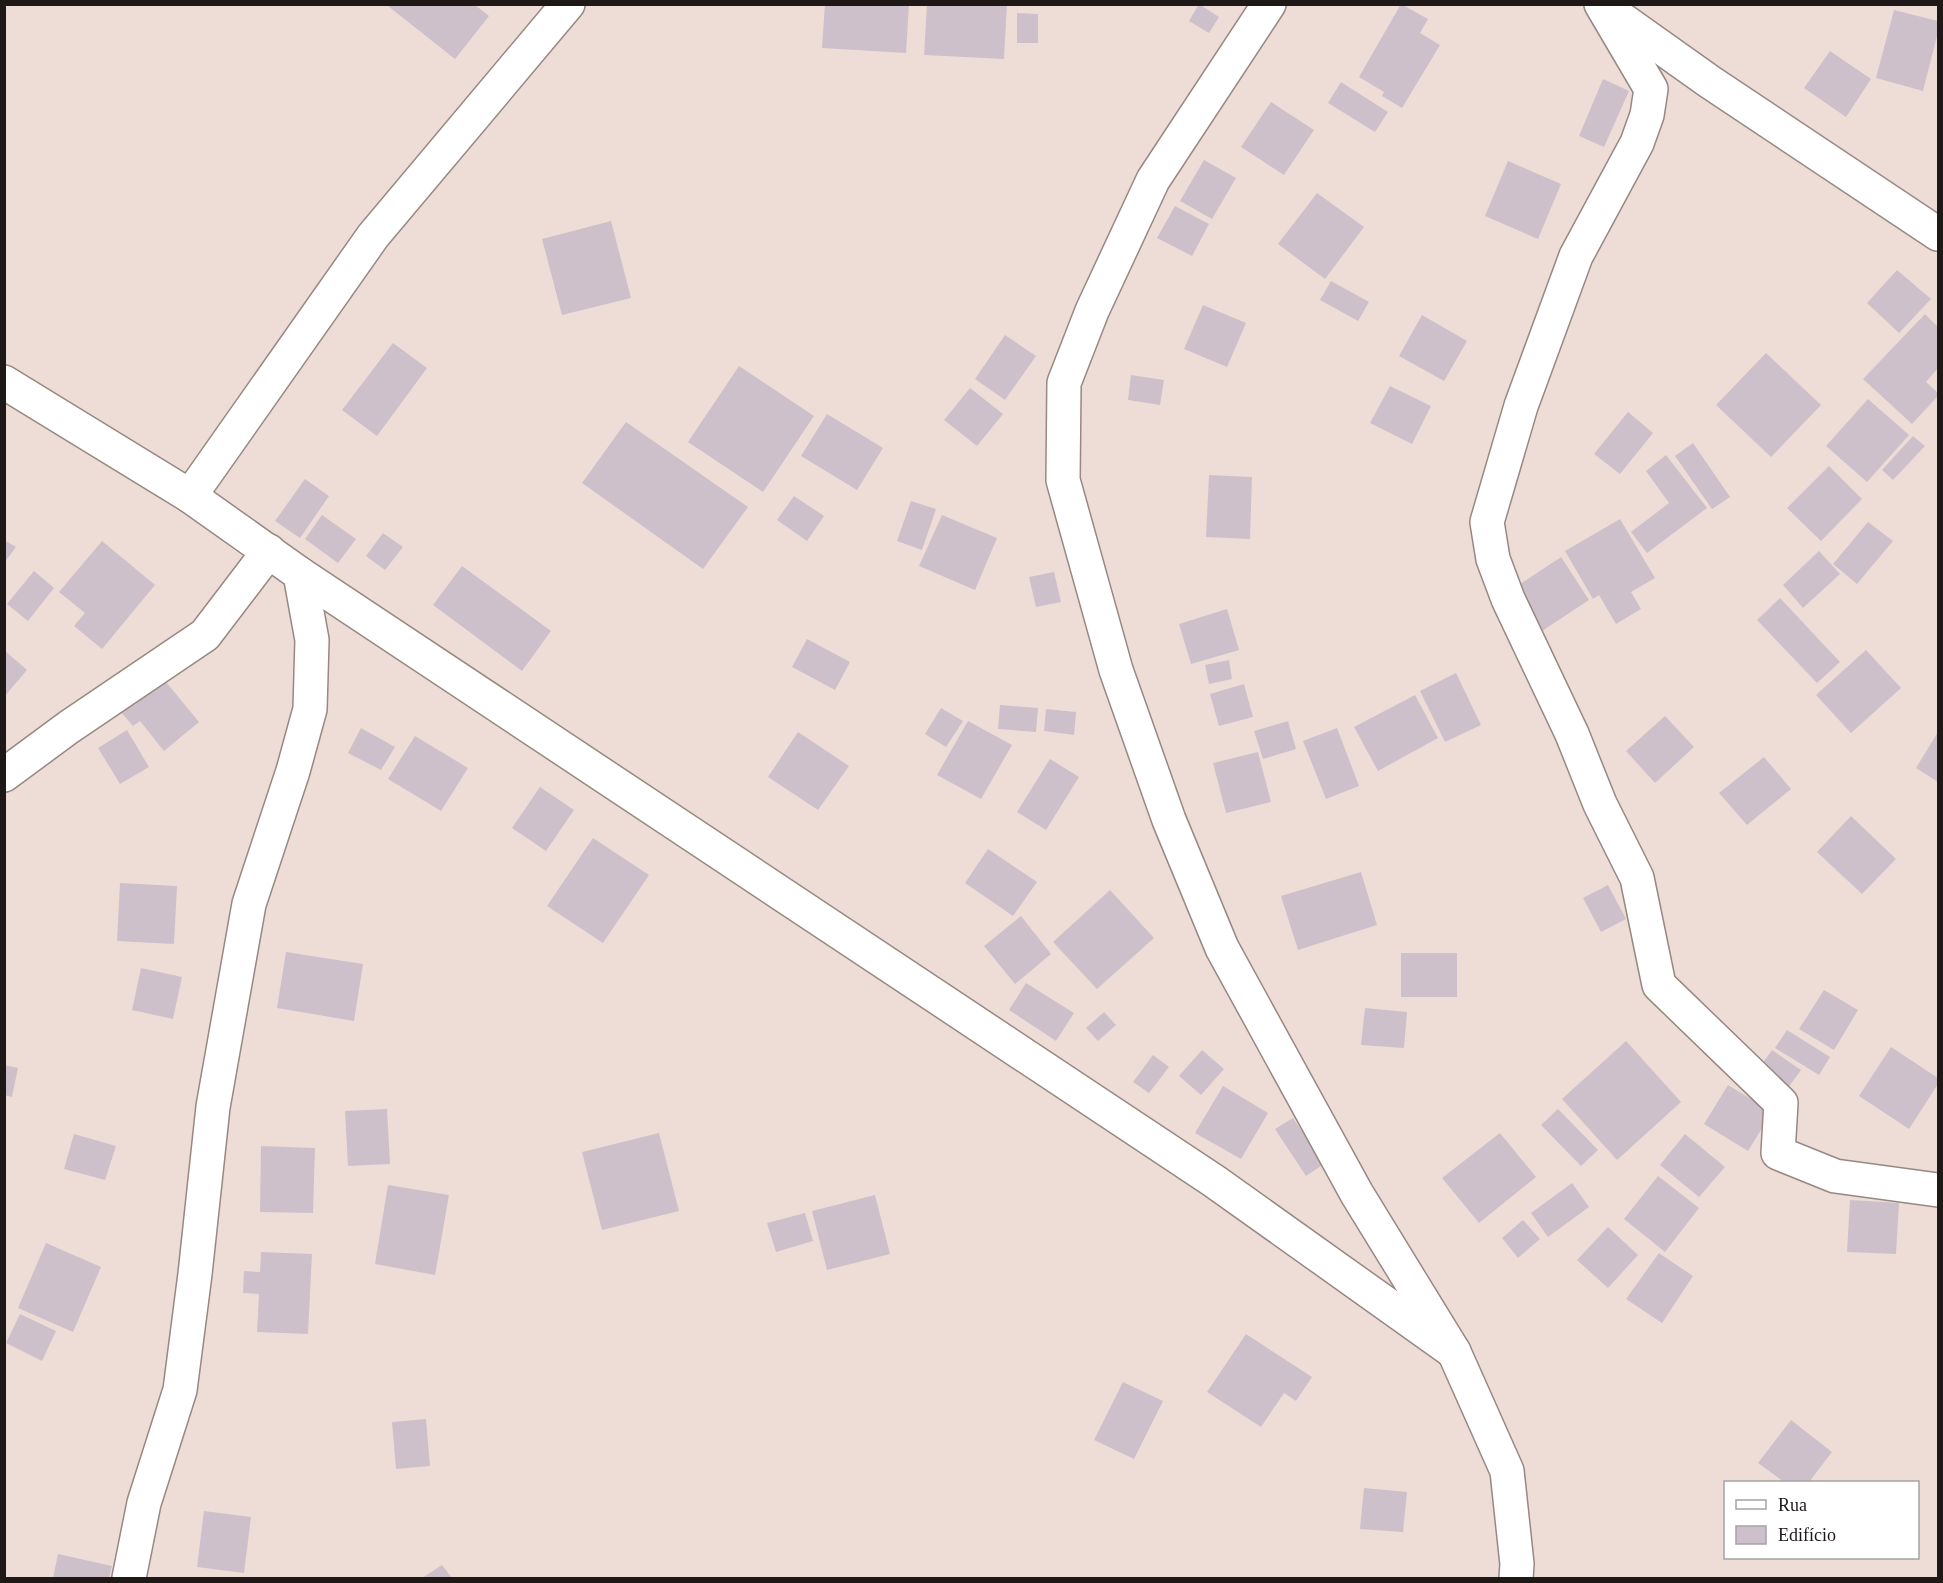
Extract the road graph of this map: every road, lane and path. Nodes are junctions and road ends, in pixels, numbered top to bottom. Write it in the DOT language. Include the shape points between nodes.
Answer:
graph roads {
  1 [pos="568,4"];
  2 [pos="1269,4"];
  3 [pos="1601,4"];
  4 [pos="1938,234"];
  5 [pos="4,382"];
  6 [pos="190,496"];
  7 [pos="269,551"];
  8 [pos="300,574"];
  9 [pos="4,775"];
  10 [pos="1938,1190"];
  11 [pos="1454,1352"];
  12 [pos="129,1578"];
  13 [pos="1516,1578"];
  1 -- 6 [label="street" via="373,236"];
  2 -- 11 [label="street" via="1153,180 1092,311 1064,383 1063,480 1116,670 1168,820 1222,948 1357,1194"];
  3 -- 4 [label="street"];
  3 -- 10 [label="street" via="1651,89 1647,115 1637,143 1576,256 1521,406 1487,522 1493,559 1600,804 1637,878 1659,985 1781,1103 1778,1153 1835,1176"];
  5 -- 6 [label="street"];
  6 -- 7 [label="street"];
  7 -- 8 [label="street"];
  7 -- 9 [label="street" via="205,635"];
  8 -- 11 [label="street" via="1214,1181"];
  8 -- 12 [label="street" via="312,640 310,709 249,904 213,1107 180,1390 144,1503"];
  11 -- 13 [label="street" via="1507,1471"];
}
